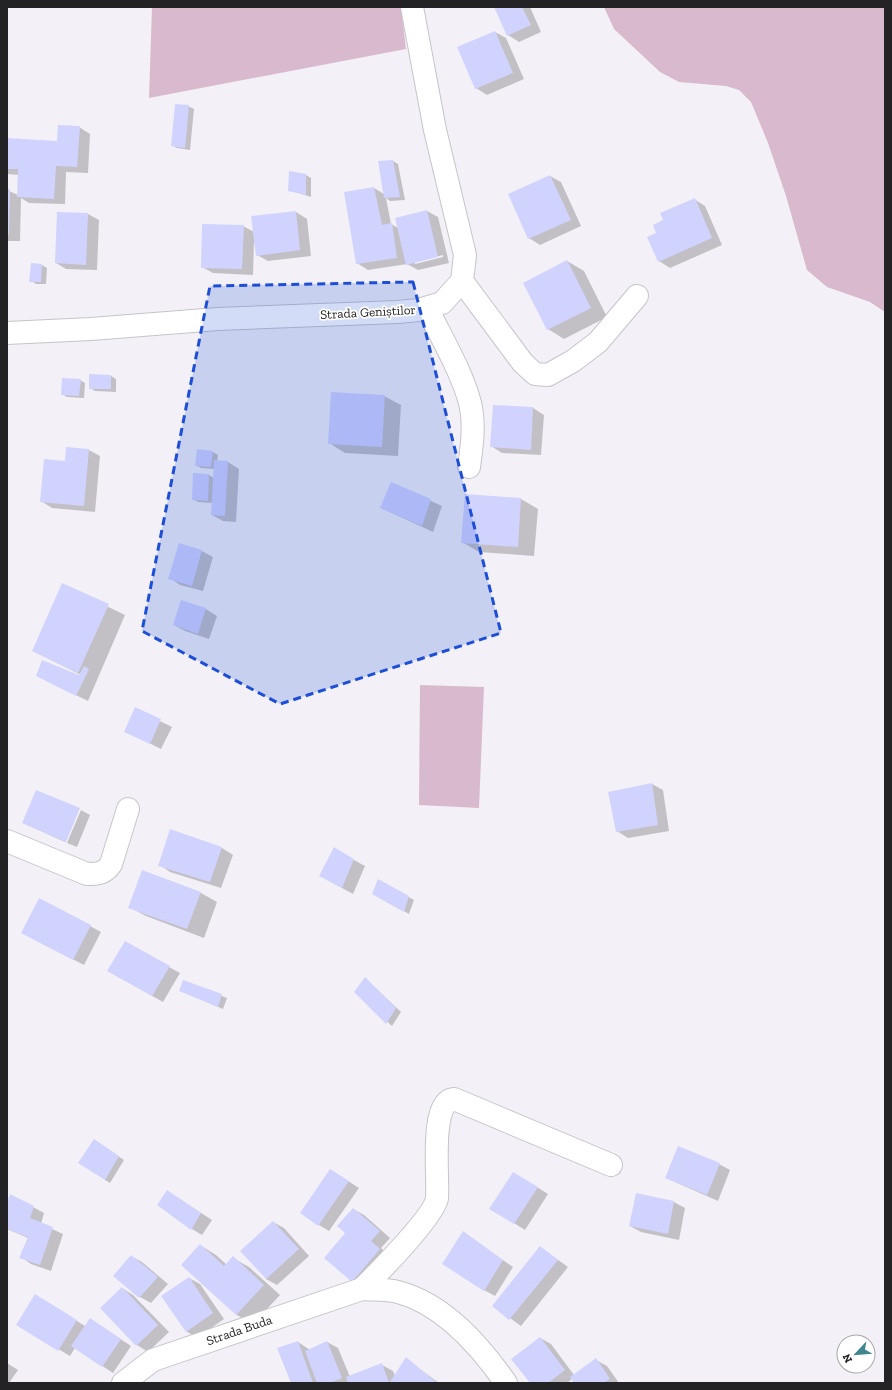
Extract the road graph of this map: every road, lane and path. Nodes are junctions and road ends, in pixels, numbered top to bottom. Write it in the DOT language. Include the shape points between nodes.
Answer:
graph roads {
  1 [pos="412,7"];
  2 [pos="462,281"];
  3 [pos="637,296"];
  4 [pos="427,308"];
  5 [pos="7,334"];
  6 [pos="469,467"];
  7 [pos="128,809"];
  8 [pos="7,841"];
  9 [pos="611,1165"];
  10 [pos="362,1289"];
  11 [pos="123,1383"];
  12 [pos="506,1383"];
  1 -- 2 [label="street" via="435,130 465,254"];
  2 -- 3 [label="street" via="522,363 535,374 548,375 573,361 598,342"];
  2 -- 4 [label="street, Strada Geniștilor" via="442,303"];
  4 -- 5 [label="street, Strada Geniștilor" via="398,312 218,319"];
  4 -- 6 [label="street" via="470,403 473,434"];
  7 -- 8 [label="street" via="112,864 107,871 97,874 87,874"];
  9 -- 10 [label="street" via="449,1099 443,1105 436,1146 437,1200 409,1240"];
  10 -- 11 [label="street, Strada Buda" via="153,1360"];
  10 -- 12 [label="street" via="397,1292 428,1304 454,1323"];
}
